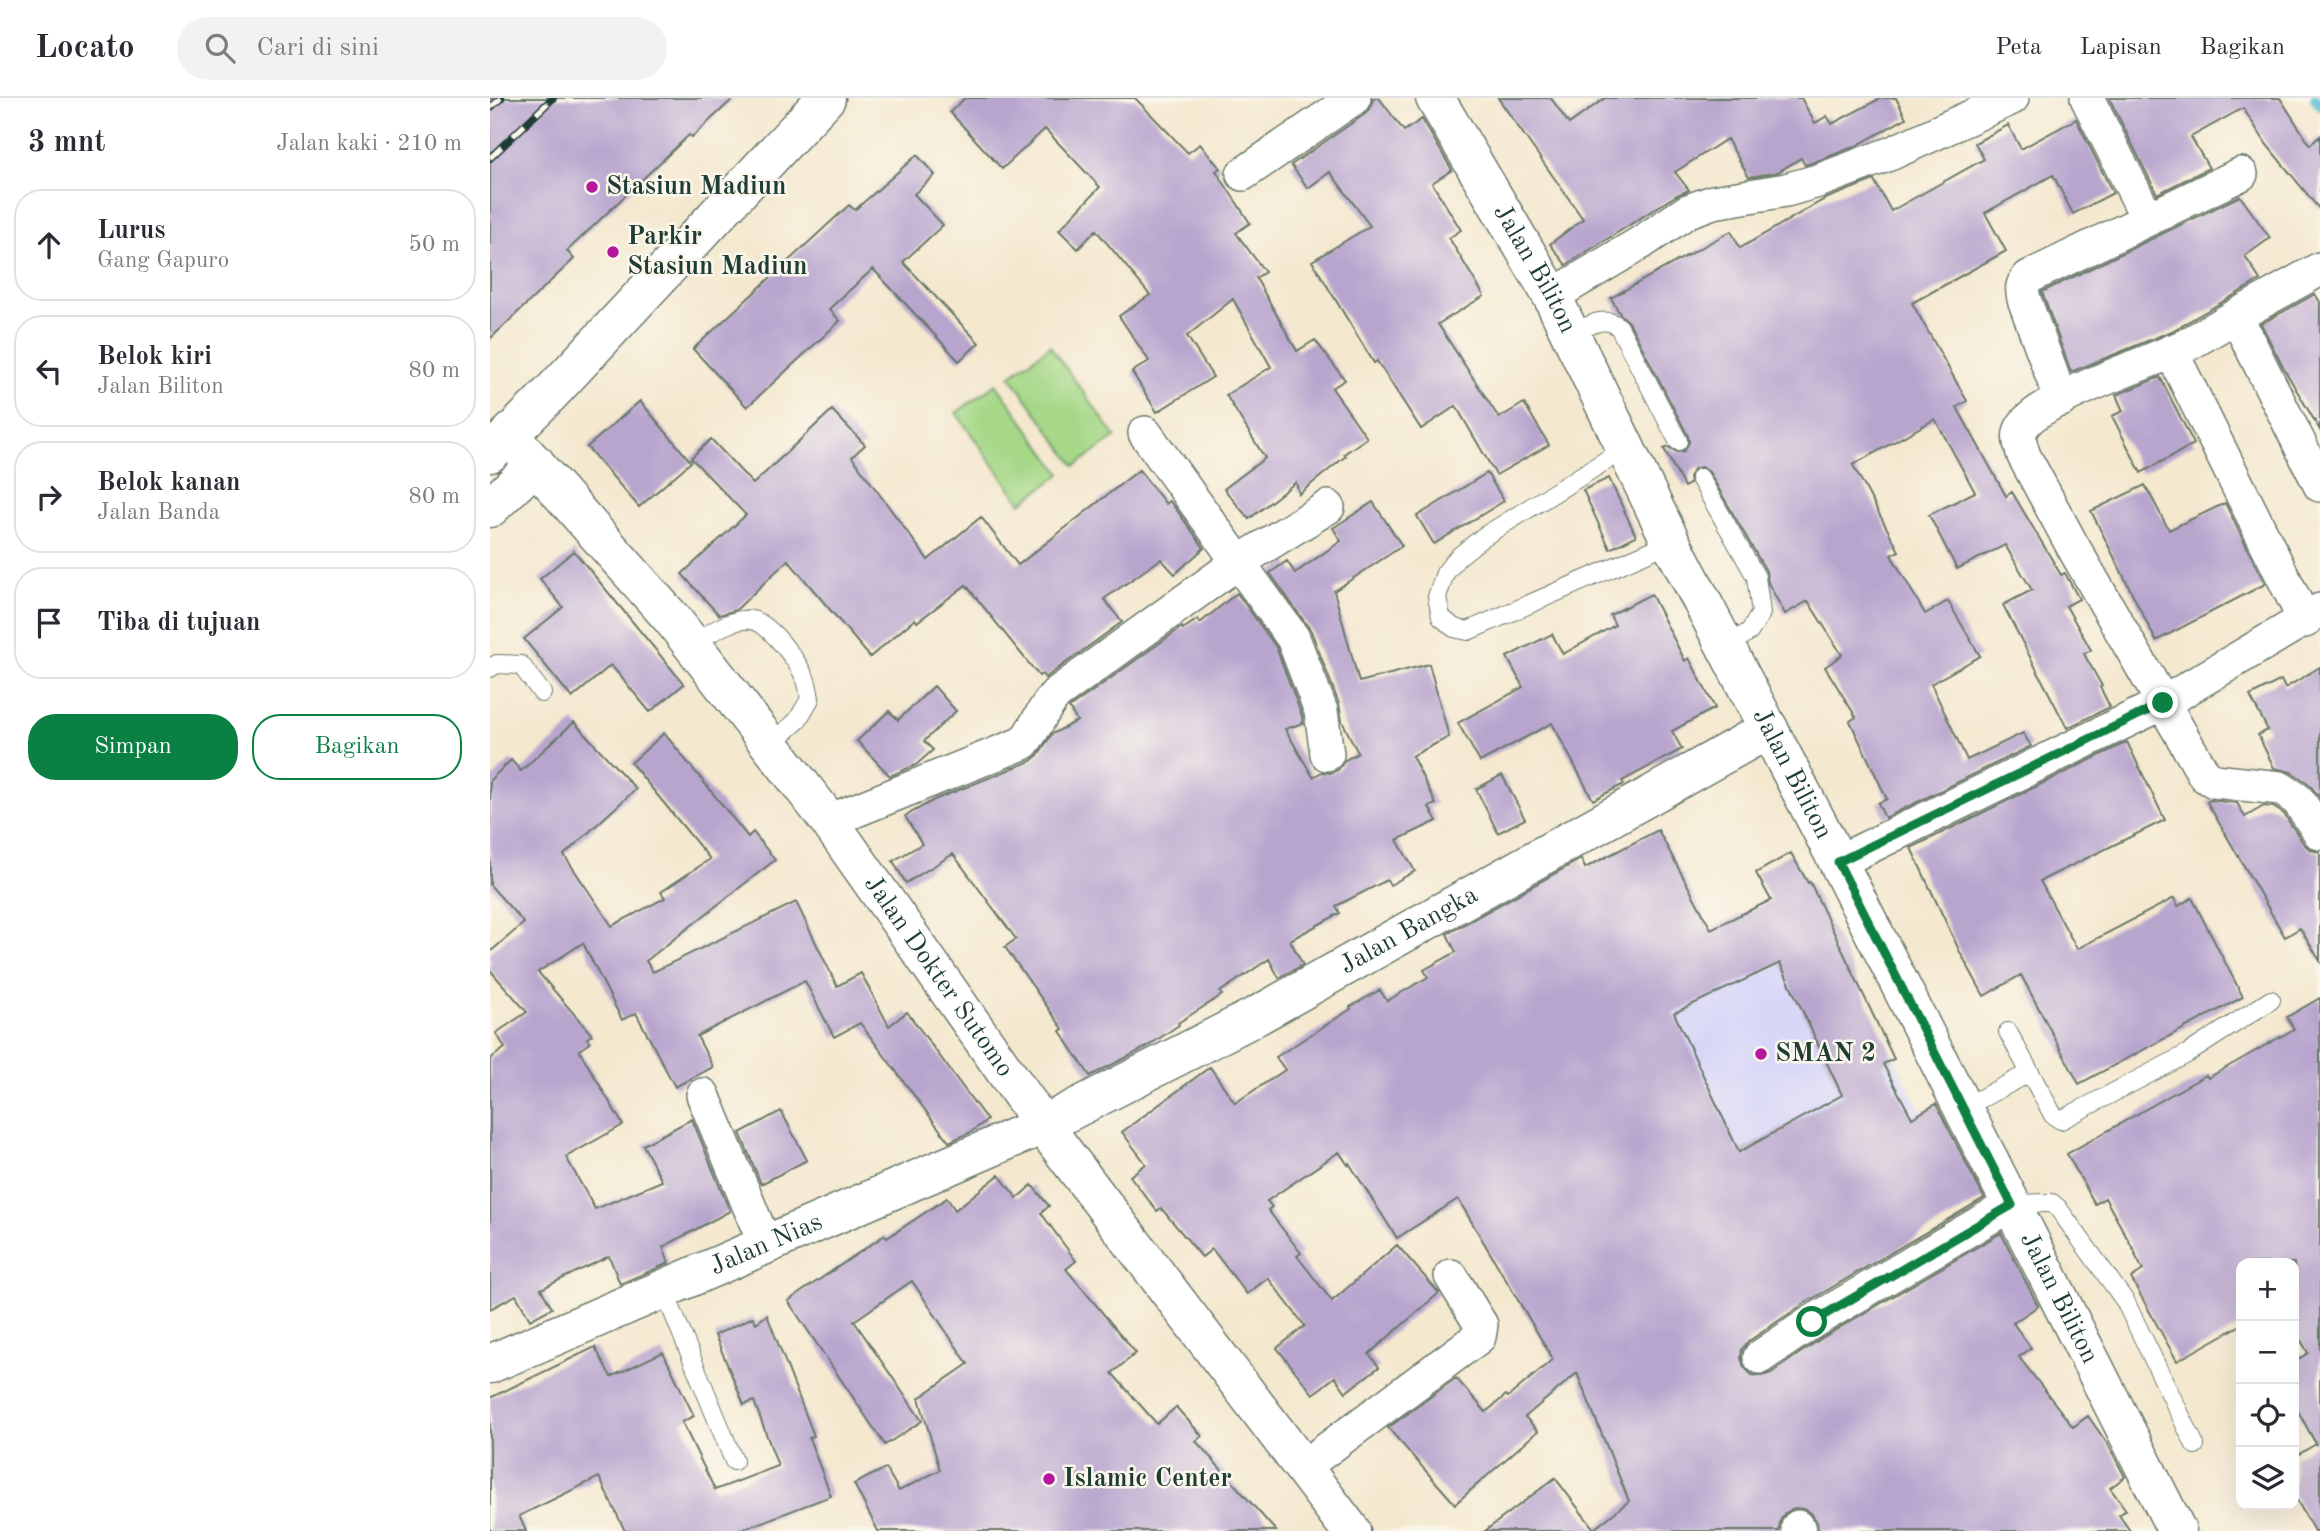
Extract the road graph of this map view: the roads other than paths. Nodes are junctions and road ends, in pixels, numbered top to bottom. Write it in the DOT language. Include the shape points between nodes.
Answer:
graph roads {
  1 [pos="826,98"];
  2 [pos="1354,98"];
  3 [pos="1435,98"];
  4 [pos="2012,98"];
  5 [pos="2087,98"];
  6 [pos="1243,174"];
  7 [pos="2241,174"];
  8 [pos="2148,219"];
  9 [pos="2320,269"];
  10 [pos="1552,296"];
  11 [pos="2235,316"];
  12 [pos="1571,334"];
  13 [pos="2171,351"];
  14 [pos="551,393"];
  15 [pos="2061,400"];
  16 [pos="1145,433"];
  17 [pos="1678,441"];
  18 [pos="499,444"];
  19 [pos="1626,448"];
  20 [pos="536,464"];
  21 [pos="1700,478"];
  22 [pos="2320,485"];
  23 [pos="1328,507"];
  24 [pos="490,508"];
  25 [pos="1671,542"];
  26 [pos="1237,563"];
  27 [pos="2313,615"];
  28 [pos="691,644"];
  29 [pos="1726,647"];
  30 [pos="490,668"];
  31 [pos="542,693"];
  32 [pos="2163,703"];
  33 [pos="1769,729"];
  34 [pos="770,745"];
  35 [pos="1327,754"];
  36 [pos="829,821"];
  37 [pos="2320,833"];
  38 [pos="1838,862"];
  39 [pos="2271,1000"];
  40 [pos="2008,1031"];
  41 [pos="2029,1073"];
  42 [pos="703,1095"];
  43 [pos="1963,1108"];
  44 [pos="1043,1125"];
  45 [pos="2012,1205"];
  46 [pos="765,1244"];
  47 [pos="1451,1276"];
  48 [pos="663,1287"];
  49 [pos="1760,1357"];
  50 [pos="490,1364"];
  51 [pos="2195,1445"];
  52 [pos="734,1461"];
  53 [pos="1303,1467"];
  54 [pos="1351,1531"];
  55 [pos="2177,1531"];
  1 -- 14 [label="street"];
  2 -- 6 [label="street"];
  3 -- 10 [label="street, Jalan Biliton"];
  4 -- 10 [label="street" via="1818,181 1688,211"];
  5 -- 8 [label="street"];
  7 -- 8 [label="street"];
  8 -- 15 [label="street" via="2029,277 2021,286"];
  9 -- 11 [label="street"];
  10 -- 12 [label="street, Jalan Biliton"];
  11 -- 13 [label="street"];
  11 -- 22 [label="street"];
  12 -- 17 [label="lane" via="1604,320 1619,327"];
  12 -- 19 [label="street, Jalan Biliton"];
  13 -- 15 [label="street"];
  13 -- 27 [label="street"];
  14 -- 18 [label="street"];
  14 -- 20 [label="street" via="540,421"];
  15 -- 32 [label="street" via="2031,416 2021,428 2024,457"];
  16 -- 26 [label="street"];
  18 -- 20 [label="street, Jalan Dokter Sutomo"];
  19 -- 25 [label="street, Jalan Biliton"];
  19 -- 25 [label="lane" via="1458,557 1445,573 1437,597 1441,617 1454,628 1468,631"];
  20 -- 24 [label="street"];
  20 -- 28 [label="street, Jalan Dokter Sutomo"];
  21 -- 29 [label="lane" via="1756,578 1761,613 1750,631"];
  23 -- 26 [label="street"];
  25 -- 29 [label="street, Jalan Biliton"];
  26 -- 35 [label="street" via="1293,638 1321,711"];
  26 -- 36 [label="street" via="1056,694 1023,743"];
  27 -- 32 [label="street"];
  28 -- 34 [label="street, Jalan Dokter Sutomo"];
  28 -- 34 [label="lane" via="732,623 751,620 768,628 788,651 806,678 810,699 797,721"];
  29 -- 33 [label="street, Jalan Biliton"];
  30 -- 31 [label="lane" via="521,665"];
  32 -- 37 [label="street" via="2205,776 2214,781 2280,788 2298,800"];
  32 -- 38 [label="street"];
  33 -- 38 [label="street, Jalan Biliton"];
  33 -- 44 [label="street, Jalan Bangka" via="1258,1015"];
  34 -- 36 [label="street, Jalan Dokter Sutomo"];
  36 -- 44 [label="street, Jalan Dokter Sutomo"];
  38 -- 43 [label="street, Jalan Biliton"];
  39 -- 41 [label="lane" via="2187,1054 2061,1120 2053,1115"];
  40 -- 41 [label="lane"];
  41 -- 43 [label="lane"];
  42 -- 46 [label="street"];
  43 -- 45 [label="street, Jalan Biliton"];
  44 -- 46 [label="street, Jalan Nias"];
  44 -- 53 [label="street, Jalan Dokter Sutomo"];
  45 -- 49 [label="street"];
  45 -- 51 [label="lane" via="2052,1203 2058,1208 2126,1301"];
  45 -- 55 [label="street, Jalan Biliton"];
  46 -- 48 [label="street, Jalan Nias"];
  47 -- 53 [label="street" via="1481,1325 1479,1337"];
  48 -- 50 [label="street, Jalan Nias"];
  48 -- 52 [label="lane"];
  53 -- 54 [label="street, Jalan Dokter Sutomo"];
}
